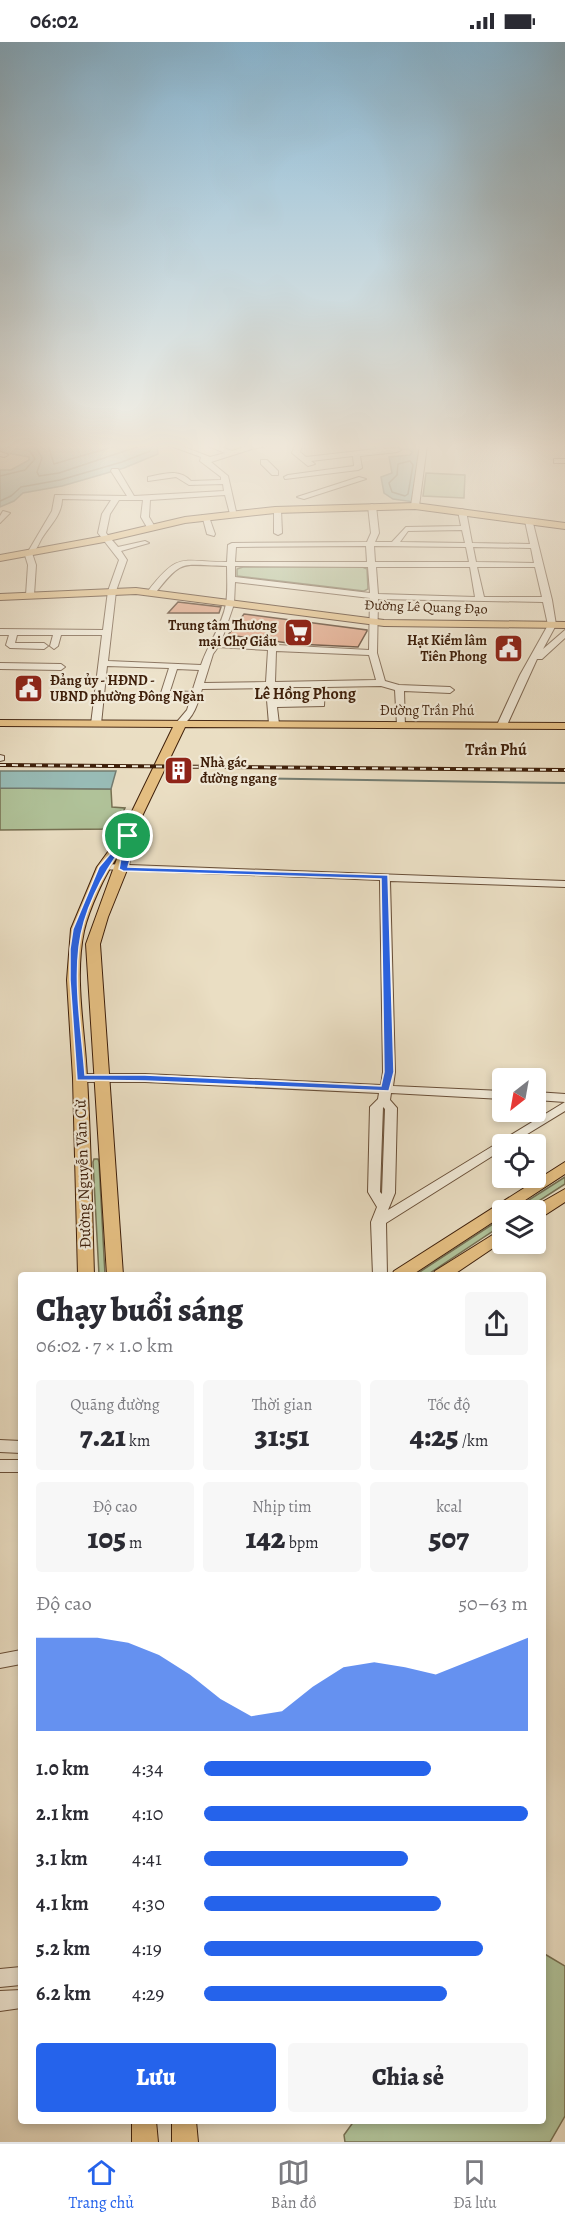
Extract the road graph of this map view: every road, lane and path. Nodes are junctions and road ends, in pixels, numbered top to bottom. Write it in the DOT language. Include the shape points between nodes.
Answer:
graph roads {
  1 [pos="34,543"];
  2 [pos="79,543"];
  3 [pos="111,543"];
  4 [pos="145,543"];
  5 [pos="470,543"];
  6 [pos="534,543"];
  7 [pos="370,544"];
  8 [pos="394,544"];
  9 [pos="535,546"];
  10 [pos="471,547"];
  11 [pos="117,550"];
  12 [pos="30,552"];
  13 [pos="0,558"];
  14 [pos="230,564"];
  15 [pos="370,564"];
  16 [pos="472,564"];
  17 [pos="539,565"];
  18 [pos="230,579"];
  19 [pos="112,591"];
  20 [pos="151,593"];
  21 [pos="30,595"];
  22 [pos="374,596"];
  23 [pos="0,597"];
  24 [pos="480,599"];
  25 [pos="548,600"];
  26 [pos="230,604"];
  27 [pos="374,622"];
  28 [pos="552,625"];
  29 [pos="565,625"];
  30 [pos="0,632"];
  31 [pos="14,632"];
  32 [pos="58,632"];
  33 [pos="107,633"];
  34 [pos="565,633"];
  35 [pos="216,644"];
  36 [pos="272,648"];
  37 [pos="374,654"];
  38 [pos="104,663"];
  39 [pos="532,664"];
  40 [pos="0,666"];
  41 [pos="174,666"];
  42 [pos="61,667"];
  43 [pos="205,668"];
  44 [pos="381,683"];
  45 [pos="270,684"];
  46 [pos="320,684"];
  47 [pos="399,688"];
  48 [pos="196,690"];
  49 [pos="450,690"];
  50 [pos="273,704"];
  51 [pos="0,723"];
  52 [pos="181,723"];
  53 [pos="96,724"];
  54 [pos="274,724"];
  55 [pos="402,725"];
  56 [pos="502,725"];
  57 [pos="565,726"];
  58 [pos="128,836"];
  59 [pos="103,867"];
  60 [pos="123,869"];
  61 [pos="385,877"];
  62 [pos="565,884"];
  63 [pos="103,1077"];
  64 [pos="81,1078"];
  65 [pos="385,1095"];
  66 [pos="492,1095"];
  67 [pos="546,1097"];
  68 [pos="565,1098"];
  69 [pos="565,1106"];
  70 [pos="520,1134"];
  71 [pos="107,1147"];
  72 [pos="83,1149"];
  73 [pos="492,1152"];
  74 [pos="565,1167"];
  75 [pos="565,1194"];
  76 [pos="546,1206"];
  77 [pos="378,1222"];
  78 [pos="492,1241"];
  79 [pos="86,1272"];
  80 [pos="116,1272"];
  81 [pos="380,1272"];
  82 [pos="405,1272"];
  83 [pos="445,1272"];
  84 [pos="0,1446"];
  85 [pos="18,1447"];
  86 [pos="0,1466"];
  87 [pos="18,1466"];
  88 [pos="18,1658"];
  89 [pos="0,1661"];
  90 [pos="18,1976"];
  91 [pos="0,1978"];
  92 [pos="18,2000"];
  93 [pos="0,2001"];
  94 [pos="144,2124"];
  95 [pos="184,2124"];
  96 [pos="146,2142"];
  97 [pos="185,2142"];
  1 -- 12 [label="street"];
  2 -- 12 [label="main road"];
  3 -- 11 [label="street"];
  4 -- 11 [label="street"];
  5 -- 10 [label="street"];
  6 -- 9 [label="street"];
  7 -- 8 [label="street"];
  7 -- 14 [label="street" via="235,544 231,547"];
  7 -- 15 [label="street"];
  8 -- 10 [label="street"];
  9 -- 10 [label="street"];
  9 -- 17 [label="street"];
  10 -- 16 [label="street"];
  11 -- 19 [label="street" via="123,560"];
  12 -- 13 [label="main road"];
  12 -- 21 [label="street"];
  14 -- 15 [label="street"];
  14 -- 18 [label="street"];
  14 -- 20 [label="street" via="178,563"];
  15 -- 16 [label="street"];
  15 -- 22 [label="street"];
  16 -- 17 [label="street"];
  16 -- 24 [label="street"];
  17 -- 25 [label="street"];
  18 -- 22 [label="street"];
  18 -- 26 [label="street"];
  19 -- 20 [label="main road, Đường Lê Quang Đạo"];
  19 -- 21 [label="main road, Đường Lê Quang Đạo"];
  19 -- 33 [label="street"];
  20 -- 26 [label="main road, Đường Lê Quang Đạo"];
  21 -- 23 [label="main road, Đường Lê Quang Đạo"];
  22 -- 24 [label="street"];
  22 -- 27 [label="street"];
  24 -- 25 [label="street"];
  25 -- 28 [label="street"];
  26 -- 27 [label="main road, Đường Lê Quang Đạo"];
  26 -- 35 [label="street"];
  27 -- 28 [label="main road, Đường Lê Quang Đạo"];
  27 -- 37 [label="street"];
  28 -- 29 [label="main road, Đường Lê Quang Đạo"];
  28 -- 39 [label="street"];
  30 -- 31 [label="street"];
  31 -- 32 [label="street"];
  31 -- 32 [label="street" via="10,645 49,646"];
  32 -- 33 [label="street"];
  33 -- 38 [label="street"];
  34 -- 39 [label="street"];
  35 -- 36 [label="street"];
  35 -- 43 [label="street"];
  36 -- 37 [label="street"];
  36 -- 45 [label="street"];
  37 -- 44 [label="street"];
  38 -- 41 [label="street"];
  38 -- 53 [label="street"];
  39 -- 56 [label="street"];
  40 -- 42 [label="street"];
  41 -- 43 [label="street"];
  41 -- 48 [label="street" via="165,693"];
  43 -- 48 [label="street"];
  44 -- 46 [label="street"];
  44 -- 47 [label="street"];
  45 -- 46 [label="street"];
  45 -- 48 [label="street"];
  45 -- 50 [label="street"];
  46 -- 50 [label="street" via="321,704"];
  47 -- 49 [label="street"];
  47 -- 55 [label="street"];
  48 -- 52 [label="street" via="189,715"];
  50 -- 54 [label="street"];
  51 -- 53 [label="main road, Đường Trần Phú"];
  52 -- 53 [label="main road, Đường Trần Phú"];
  52 -- 54 [label="main road, Đường Trần Phú"];
  52 -- 58 [label="main road, Đường Nguyễn Văn Cừ"];
  54 -- 55 [label="main road, Đường Trần Phú"];
  55 -- 56 [label="main road, Đường Trần Phú"];
  56 -- 57 [label="main road, Đường Trần Phú"];
  58 -- 59 [label="main road, Đường Nguyễn Văn Cừ"];
  58 -- 60 [label="main road, Đường Nguyễn Văn Cừ"];
  59 -- 60 [label="street"];
  59 -- 64 [label="main road, Đường Nguyễn Văn Cừ" via="78,929 75,949"];
  60 -- 61 [label="street"];
  60 -- 63 [label="main road, Đường Nguyễn Văn Cừ" via="93,944"];
  61 -- 62 [label="street"];
  61 -- 65 [label="street" via="389,1072"];
  63 -- 64 [label="street"];
  63 -- 65 [label="street"];
  63 -- 71 [label="main road, Đường Nguyễn Văn Cừ"];
  64 -- 72 [label="main road, Đường Nguyễn Văn Cừ"];
  65 -- 66 [label="street"];
  65 -- 77 [label="street" via="391,1108 389,1193"];
  67 -- 68 [label="street"];
  69 -- 70 [label="street"];
  71 -- 72 [label="main road"];
  71 -- 80 [label="main road, Đường Nguyễn Văn Cừ"];
  72 -- 79 [label="main road, Đường Nguyễn Văn Cừ"];
  73 -- 77 [label="street"];
  74 -- 82 [label="main road"];
  75 -- 76 [label="main road"];
  77 -- 81 [label="street"];
  78 -- 83 [label="main road"];
  84 -- 85 [label="street"];
  86 -- 87 [label="street"];
  88 -- 89 [label="street"];
  90 -- 91 [label="street"];
  92 -- 93 [label="street"];
  94 -- 96 [label="main road"];
  95 -- 97 [label="main road"];
}
